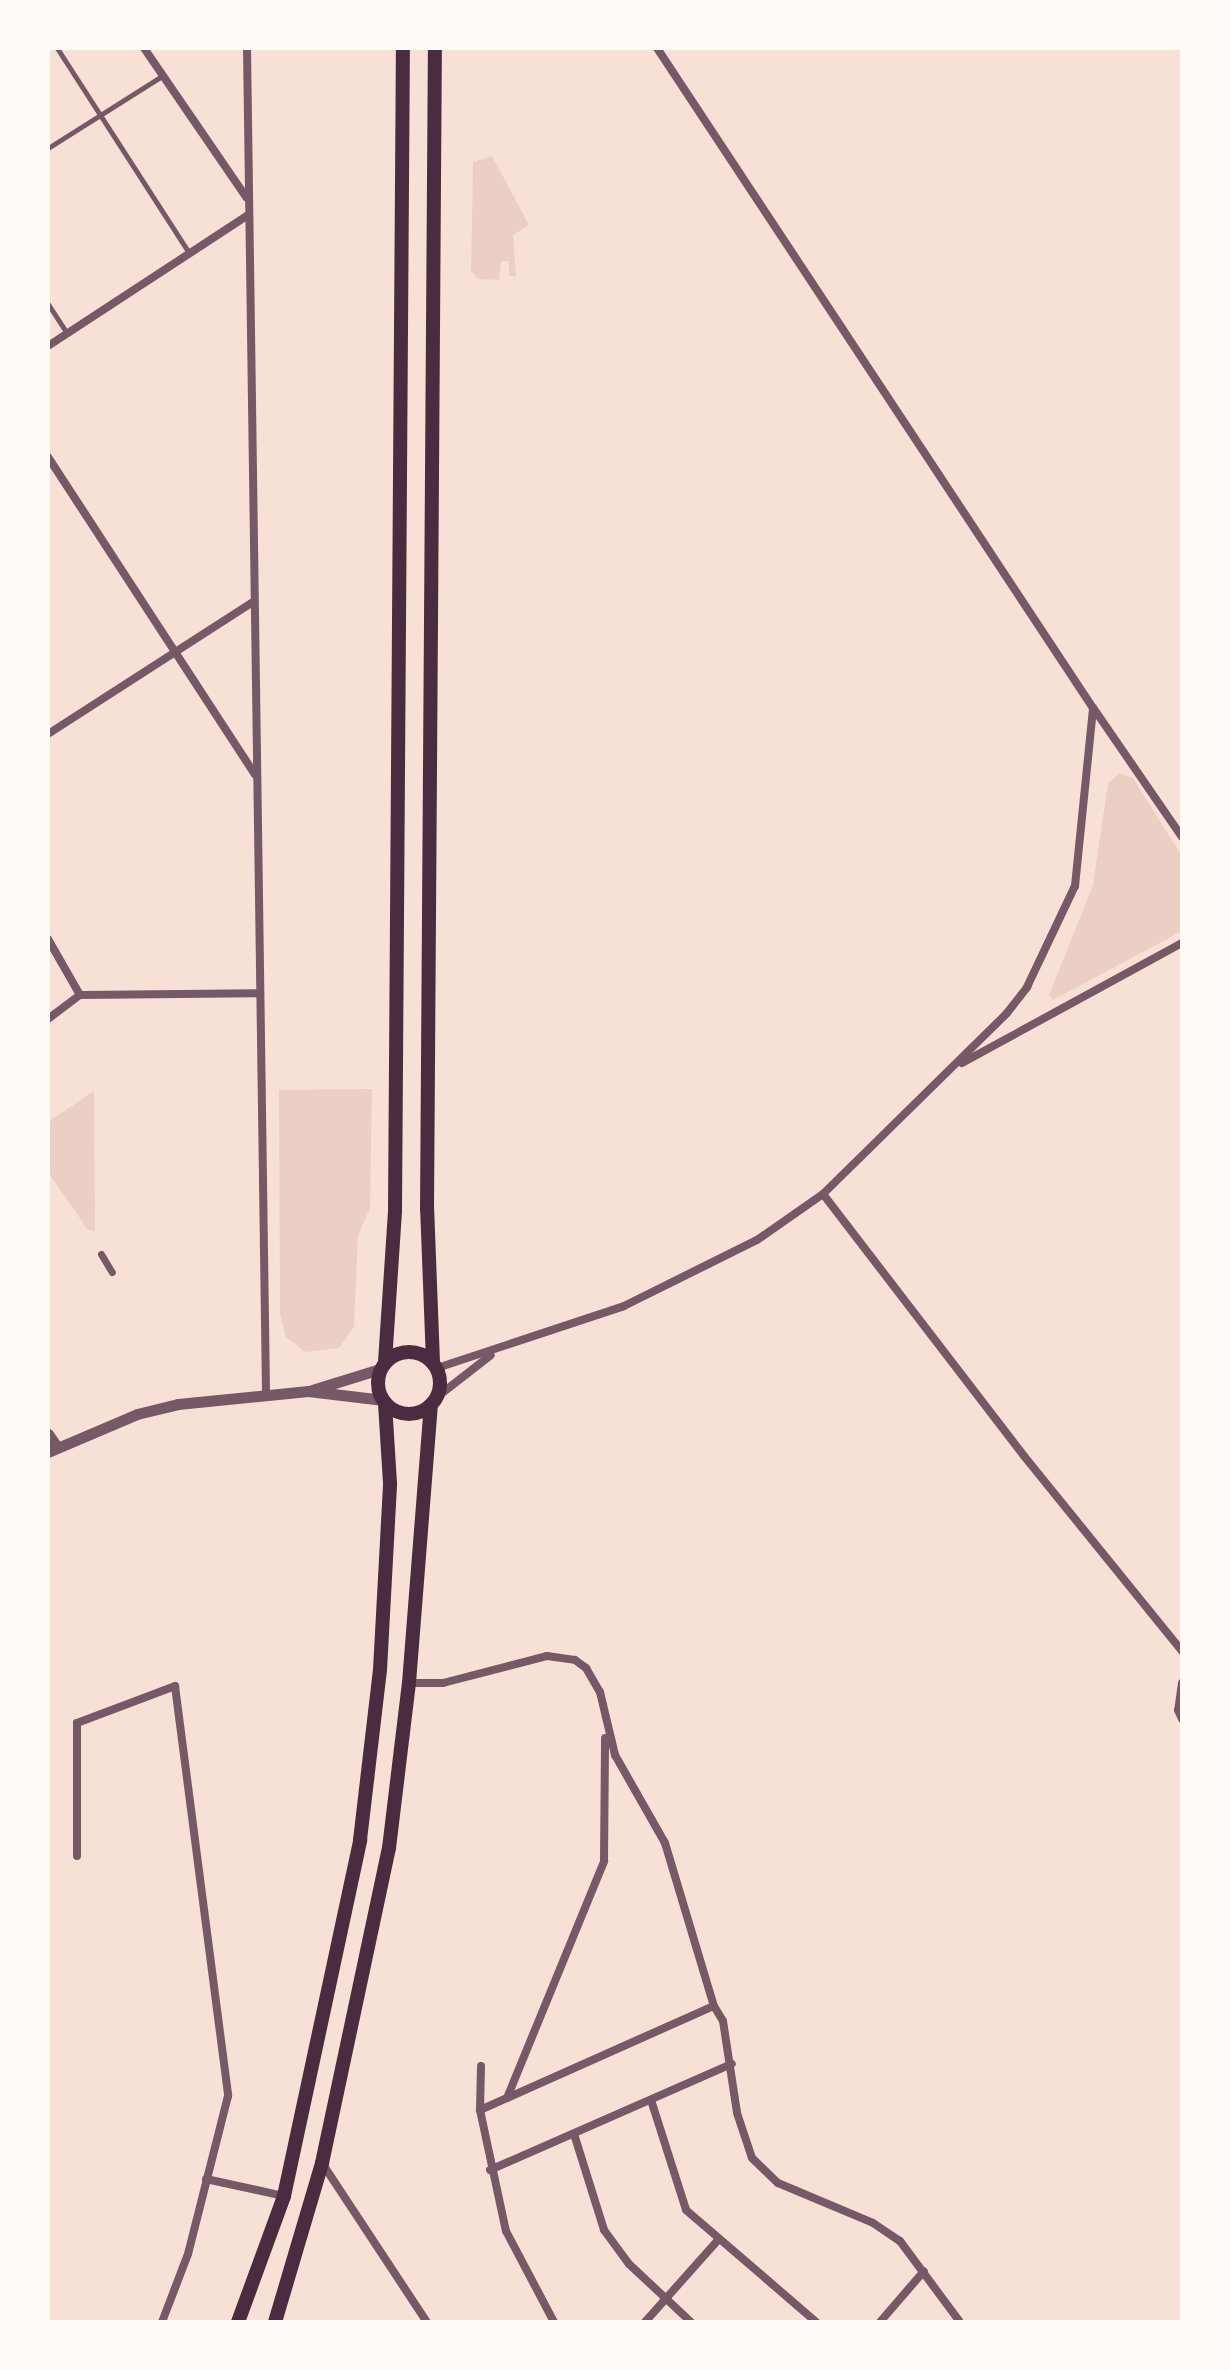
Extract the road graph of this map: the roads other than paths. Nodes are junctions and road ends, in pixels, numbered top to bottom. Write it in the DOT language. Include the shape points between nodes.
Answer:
graph roads {
  1 [pos="57,48"];
  2 [pos="144,48"];
  3 [pos="247,48"];
  4 [pos="403,48"];
  5 [pos="435,48"];
  6 [pos="657,48"];
  7 [pos="162,76"];
  8 [pos="101,115"];
  9 [pos="48,148"];
  10 [pos="247,198"];
  11 [pos="247,216"];
  12 [pos="189,253"];
  13 [pos="48,304"];
  14 [pos="67,333"];
  15 [pos="48,346"];
  16 [pos="48,457"];
  17 [pos="254,601"];
  18 [pos="172,651"];
  19 [pos="1093,708"];
  20 [pos="48,734"];
  21 [pos="255,774"];
  22 [pos="1182,837"];
  23 [pos="48,939"];
  24 [pos="1182,943"];
  25 [pos="258,993"];
  26 [pos="80,995"];
  27 [pos="48,1019"];
  28 [pos="955,1067"];
  29 [pos="823,1194"];
  30 [pos="101,1254"];
  31 [pos="112,1272"];
  32 [pos="495,1352"];
  33 [pos="435,1365"];
  34 [pos="382,1366"];
  35 [pos="308,1391"];
  36 [pos="266,1395"];
  37 [pos="434,1401"];
  38 [pos="384,1402"];
  39 [pos="48,1434"];
  40 [pos="53,1450"];
  41 [pos="1182,1651"];
  42 [pos="409,1683"];
  43 [pos="1182,1683"];
  44 [pos="1182,1719"];
  45 [pos="605,1729"];
  46 [pos="77,1856"];
  47 [pos="714,2006"];
  48 [pos="732,2064"];
  49 [pos="481,2066"];
  50 [pos="507,2098"];
  51 [pos="651,2100"];
  52 [pos="480,2110"];
  53 [pos="574,2134"];
  54 [pos="322,2163"];
  55 [pos="490,2170"];
  56 [pos="206,2179"];
  57 [pos="284,2196"];
  58 [pos="719,2239"];
  59 [pos="924,2271"];
  60 [pos="665,2300"];
  61 [pos="162,2322"];
  62 [pos="238,2322"];
  63 [pos="275,2322"];
  64 [pos="427,2322"];
  65 [pos="554,2322"];
  66 [pos="645,2322"];
  67 [pos="691,2322"];
  68 [pos="816,2322"];
  69 [pos="880,2322"];
  70 [pos="960,2322"];
  1 -- 8 [label="lane"];
  2 -- 7 [label="street"];
  3 -- 10 [label="street"];
  4 -- 34 [label="main road" via="395,1211"];
  5 -- 33 [label="main road" via="427,1193"];
  6 -- 19 [label="street"];
  7 -- 8 [label="lane"];
  7 -- 10 [label="street"];
  8 -- 9 [label="lane"];
  8 -- 12 [label="lane"];
  10 -- 11 [label="street"];
  11 -- 12 [label="street"];
  11 -- 17 [label="street"];
  12 -- 14 [label="street"];
  13 -- 14 [label="lane"];
  14 -- 15 [label="street"];
  16 -- 18 [label="street"];
  17 -- 18 [label="street"];
  17 -- 21 [label="street"];
  18 -- 20 [label="street"];
  18 -- 21 [label="street"];
  19 -- 22 [label="street"];
  19 -- 28 [label="street" via="1083,831 1066,914 1027,987"];
  21 -- 25 [label="street"];
  23 -- 26 [label="street"];
  24 -- 28 [label="street"];
  25 -- 26 [label="street"];
  25 -- 36 [label="street"];
  26 -- 27 [label="street"];
  28 -- 29 [label="street"];
  29 -- 32 [label="street" via="700,1272 624,1306"];
  29 -- 41 [label="street"];
  30 -- 31 [label="street"];
  32 -- 33 [label="street"];
  32 -- 37 [label="street"];
  33 -- 34 [label="main road" via="403,1352"];
  33 -- 37 [label="main road"];
  34 -- 35 [label="street"];
  34 -- 38 [label="main road" via="377,1385"];
  35 -- 36 [label="street"];
  35 -- 38 [label="street"];
  36 -- 40 [label="street" via="137,1414"];
  37 -- 38 [label="main road" via="403,1414"];
  37 -- 42 [label="main road"];
  38 -- 57 [label="main road" via="390,1483 371,1763 338,1961"];
  39 -- 40 [label="street"];
  42 -- 45 [label="street" via="443,1683 561,1656 575,1660 595,1679"];
  42 -- 54 [label="main road" via="389,1848"];
  43 -- 44 [label="street"];
  45 -- 47 [label="street" via="665,1843"];
  45 -- 50 [label="street" via="604,1861"];
  46 -- 56 [label="street" via="77,1723 175,1686 228,2096"];
  47 -- 48 [label="street" via="723,2021"];
  47 -- 50 [label="street"];
  48 -- 51 [label="street"];
  48 -- 59 [label="street" via="743,2138 762,2173 873,2223 900,2241"];
  49 -- 52 [label="street"];
  50 -- 52 [label="street"];
  51 -- 53 [label="street"];
  51 -- 58 [label="street" via="686,2210"];
  52 -- 55 [label="street"];
  53 -- 55 [label="street"];
  53 -- 60 [label="street" via="604,2230"];
  54 -- 63 [label="main road"];
  54 -- 64 [label="street"];
  55 -- 65 [label="street" via="506,2231"];
  56 -- 57 [label="street"];
  56 -- 61 [label="street" via="188,2254"];
  57 -- 62 [label="main road"];
  58 -- 60 [label="street"];
  58 -- 68 [label="street"];
  59 -- 69 [label="street"];
  59 -- 70 [label="street"];
  60 -- 66 [label="street"];
  60 -- 67 [label="street"];
}
